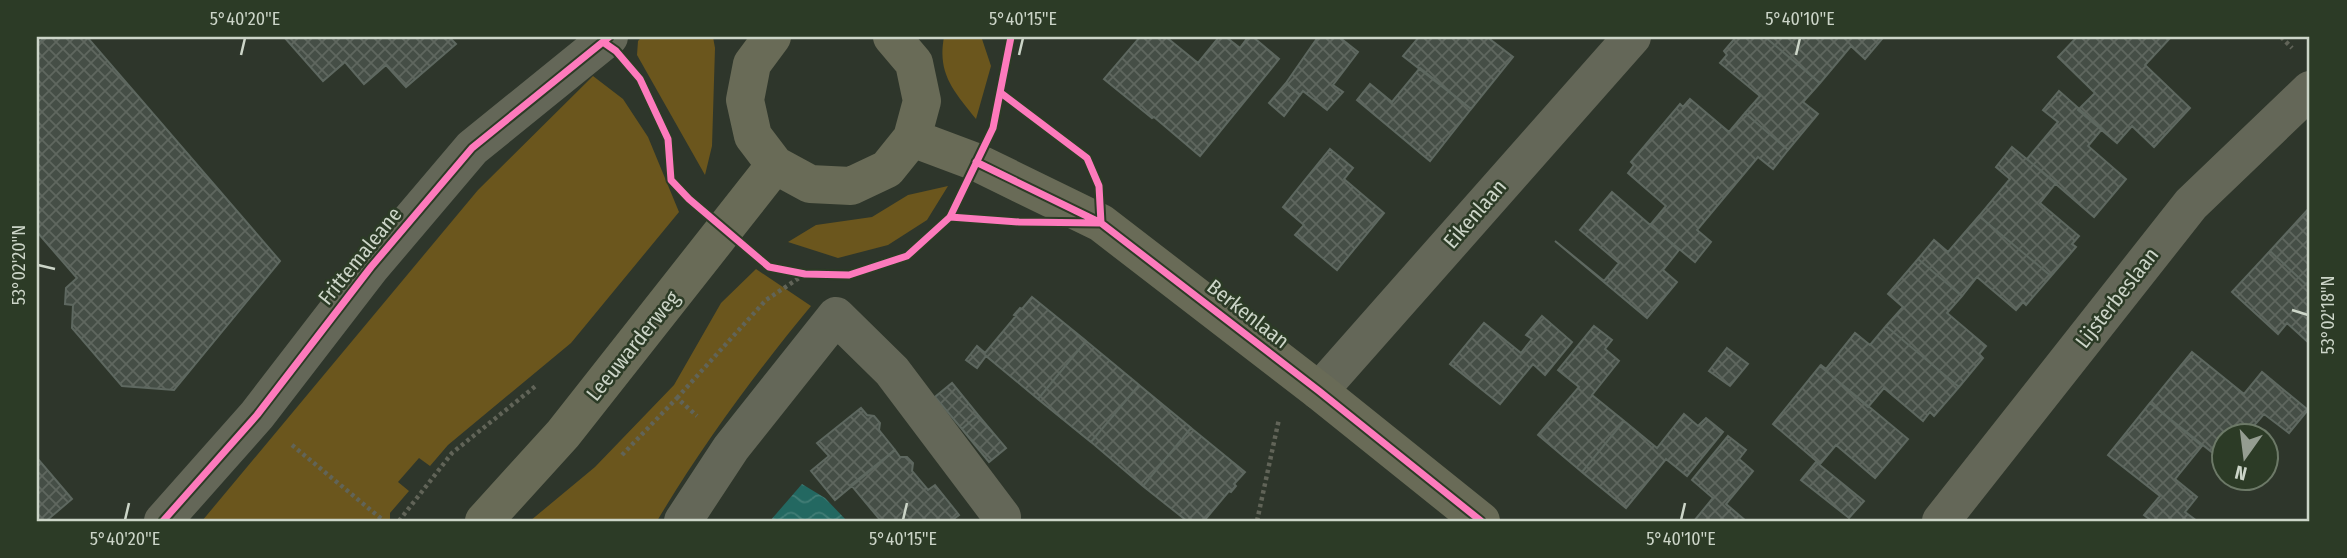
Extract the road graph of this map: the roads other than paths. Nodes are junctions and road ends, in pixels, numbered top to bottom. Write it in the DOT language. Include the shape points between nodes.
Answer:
graph roads {
  1 [pos="608,37"];
  2 [pos="772,37"];
  3 [pos="892,37"];
  4 [pos="1632,37"];
  5 [pos="2310,90"];
  6 [pos="912,138"];
  7 [pos="775,165"];
  8 [pos="1319,391"];
  9 [pos="1002,517"];
  10 [pos="163,521"];
  11 [pos="484,521"];
  12 [pos="683,521"];
  13 [pos="1481,521"];
  14 [pos="1941,521"];
  1 -- 10 [label="street, Frittemaleane" via="472,148 371,267 257,415"];
  2 -- 7 [label="main road" via="752,64 745,100 753,136"];
  3 -- 6 [label="main road" via="914,63 922,101"];
  4 -- 8 [label="street, Eikenlaan"];
  5 -- 14 [label="street, Lijsterbeslaan" via="2191,204"];
  6 -- 7 [label="main road" via="887,169 851,186 810,184"];
  6 -- 8 [label="main road, Berkenlaan" via="976,162 1101,223"];
  7 -- 11 [label="main road, Leeuwarderweg" via="563,434"];
  8 -- 13 [label="main road, Berkenlaan"];
  9 -- 12 [label="street" via="892,371 836,316 731,448"];
}
